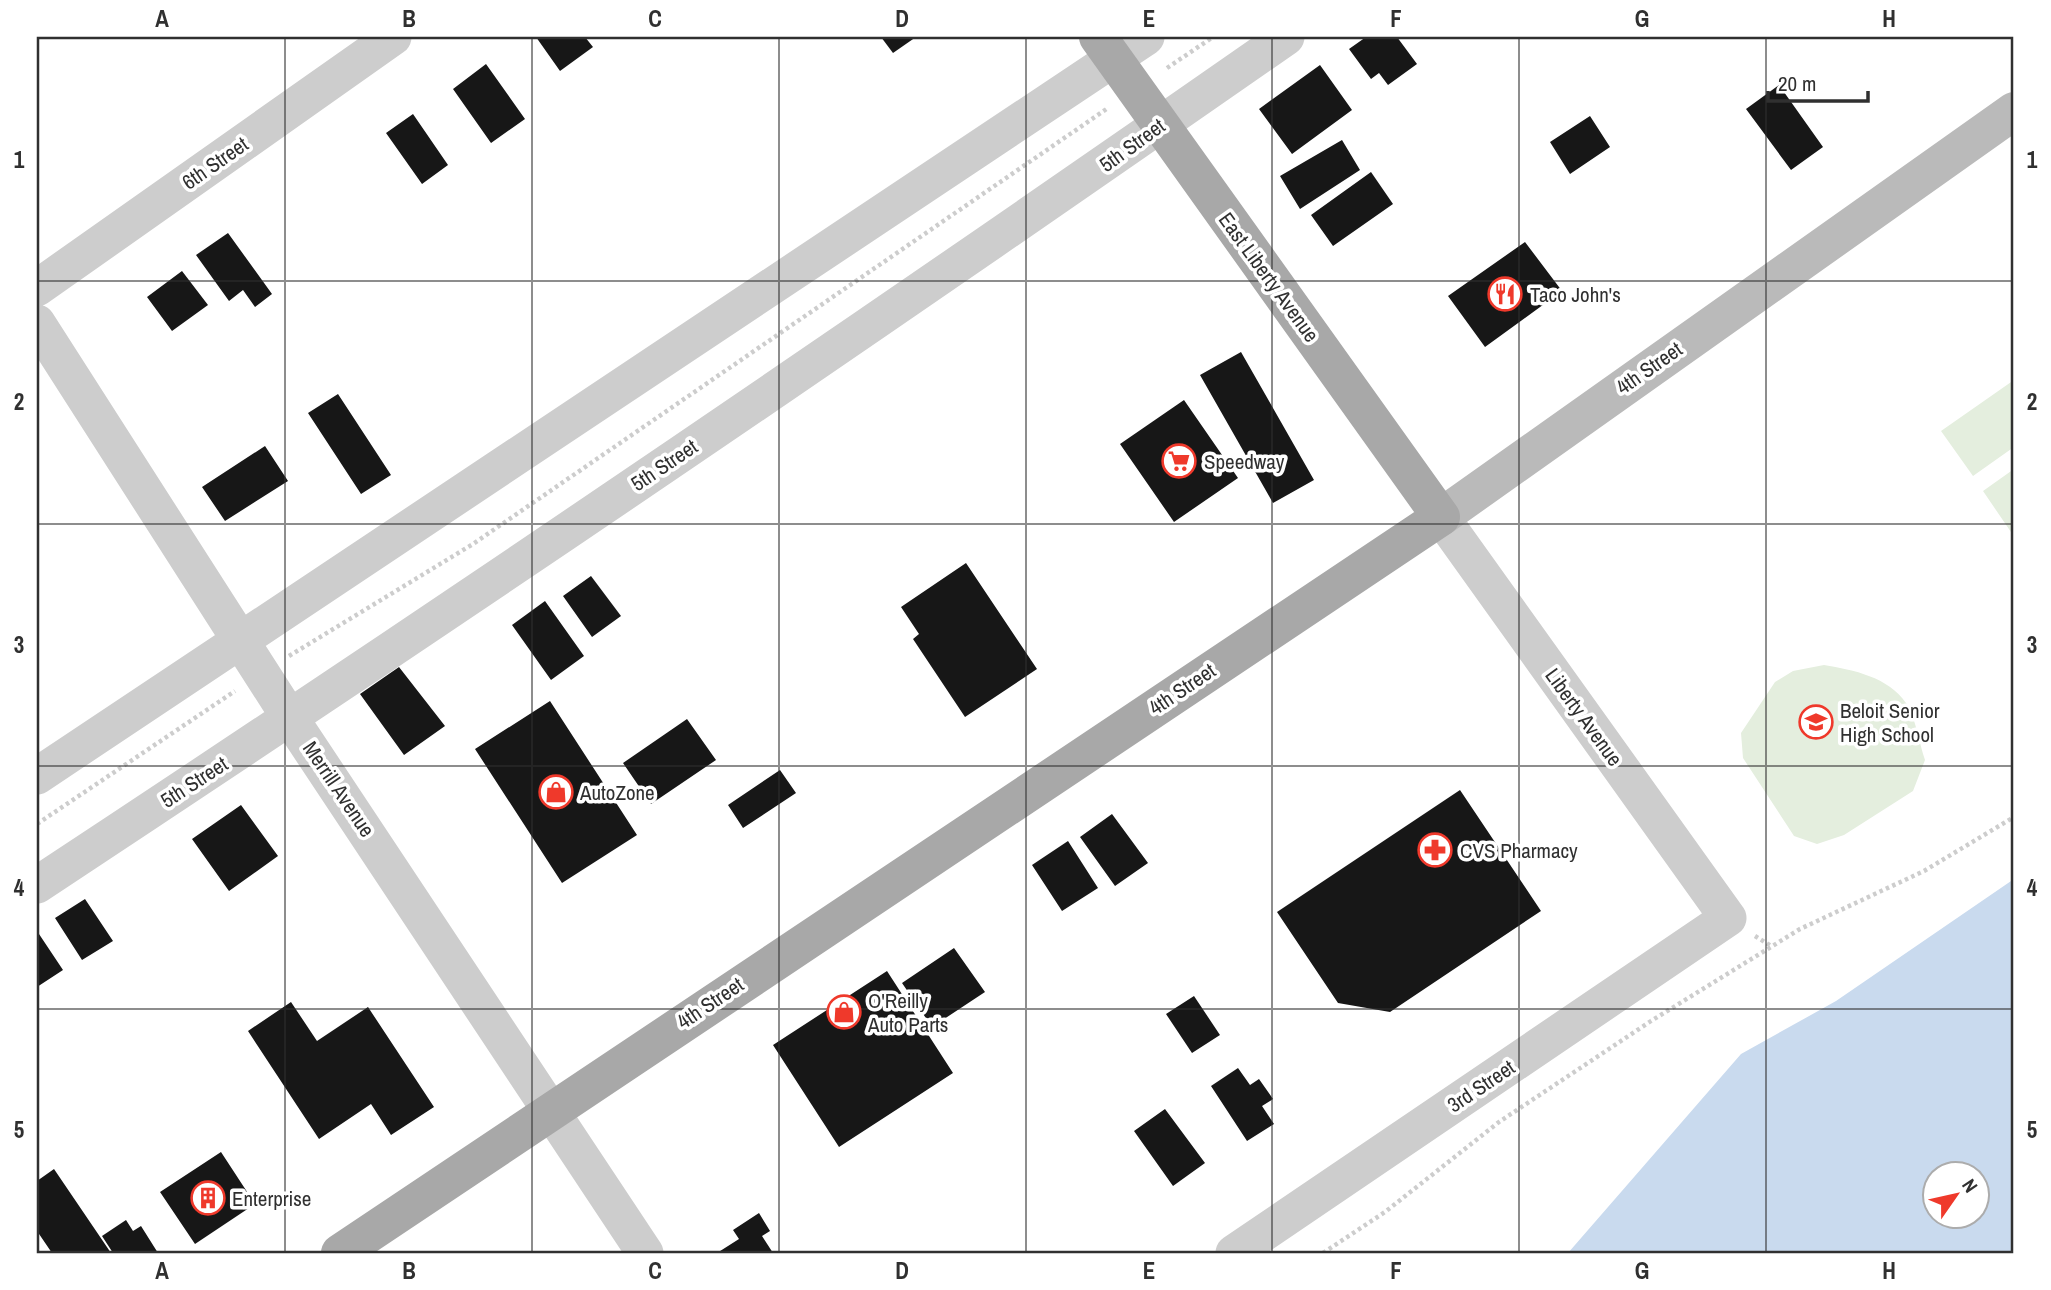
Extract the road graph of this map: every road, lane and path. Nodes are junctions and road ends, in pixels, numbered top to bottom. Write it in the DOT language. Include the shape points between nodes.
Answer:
graph roads {
  1 [pos="393,37"];
  2 [pos="1146,37"];
  3 [pos="1213,37"];
  4 [pos="1286,37"];
  5 [pos="1106,48"];
  6 [pos="1135,90"];
  7 [pos="2014,111"];
  8 [pos="1160,125"];
  9 [pos="37,288"];
  10 [pos="37,323"];
  11 [pos="1441,517"];
  12 [pos="239,640"];
  13 [pos="261,673"];
  14 [pos="290,718"];
  15 [pos="37,776"];
  16 [pos="2014,817"];
  17 [pos="37,824"];
  18 [pos="37,885"];
  19 [pos="1728,918"];
  20 [pos="551,1113"];
  21 [pos="340,1253"];
  22 [pos="645,1253"];
  23 [pos="1234,1253"];
  24 [pos="1323,1253"];
  1 -- 9 [label="street, 6th Street"];
  2 -- 5 [label="street"];
  3 -- 6 [label="path"];
  4 -- 8 [label="street, 5th Street"];
  5 -- 6 [label="main road, East Liberty Avenue"];
  5 -- 12 [label="street"];
  6 -- 8 [label="main road, East Liberty Avenue"];
  6 -- 13 [label="path" via="473,544"];
  7 -- 11 [label="street, 4th Street"];
  8 -- 11 [label="main road, East Liberty Avenue"];
  8 -- 14 [label="street, 5th Street"];
  10 -- 12 [label="street, Merrill Avenue"];
  11 -- 19 [label="street, Liberty Avenue"];
  11 -- 20 [label="main road, 4th Street"];
  12 -- 13 [label="street, Merrill Avenue"];
  12 -- 15 [label="street"];
  13 -- 14 [label="street, Merrill Avenue"];
  13 -- 17 [label="path"];
  14 -- 18 [label="street, 5th Street"];
  14 -- 20 [label="street, Merrill Avenue"];
  16 -- 24 [label="path" via="1924,871 1800,929 1651,1021 1499,1122 1385,1212"];
  19 -- 23 [label="street, 3rd Street"];
  20 -- 21 [label="main road, 4th Street"];
  20 -- 22 [label="street, Merrill Avenue"];
}
